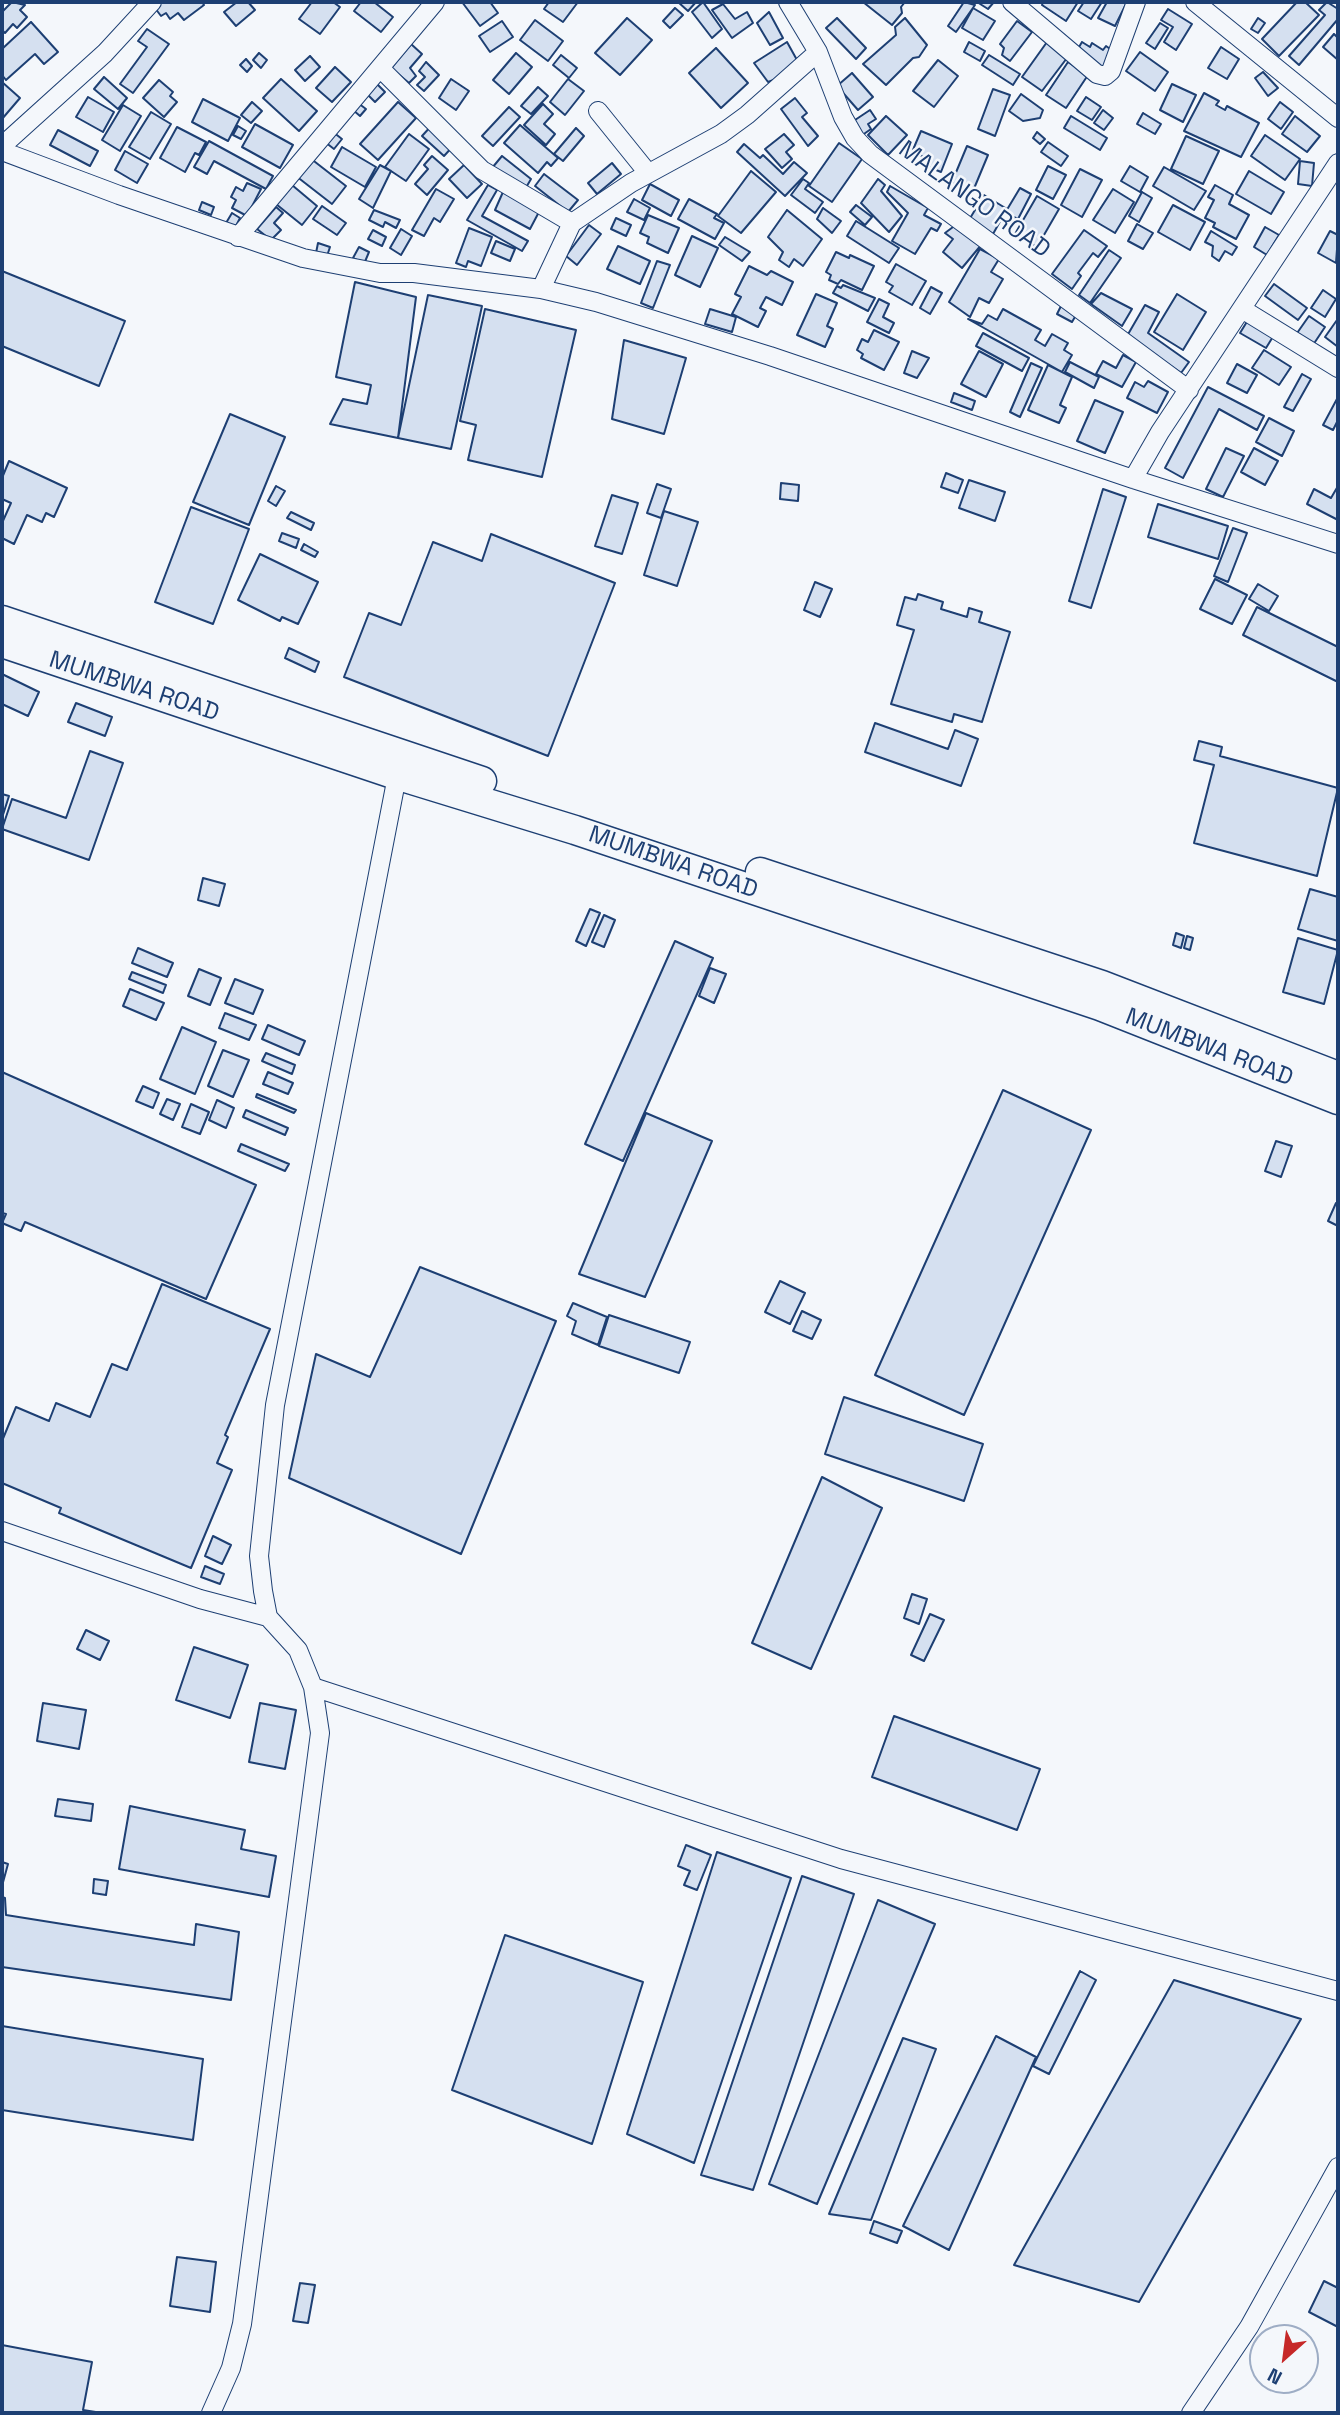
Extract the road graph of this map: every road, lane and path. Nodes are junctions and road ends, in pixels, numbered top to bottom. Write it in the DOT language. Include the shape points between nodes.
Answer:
graph roads {
  1 [pos="152,2"];
  2 [pos="435,2"];
  3 [pos="788,2"];
  4 [pos="1012,2"];
  5 [pos="1136,2"];
  6 [pos="1195,2"];
  7 [pos="818,51"];
  8 [pos="380,68"];
  9 [pos="598,111"];
  10 [pos="1338,118"];
  11 [pos="2,148"];
  12 [pos="1338,163"];
  13 [pos="648,173"];
  14 [pos="572,223"];
  15 [pos="238,237"];
  16 [pos="541,289"];
  17 [pos="1242,309"];
  18 [pos="1338,368"];
  19 [pos="1189,390"];
  20 [pos="1133,479"];
  21 [pos="1338,544"];
  22 [pos="2,620"];
  23 [pos="2,643"];
  24 [pos="399,765"];
  25 [pos="1338,1076"];
  26 [pos="1338,1100"];
  27 [pos="2,1531"];
  28 [pos="268,1617"];
  29 [pos="313,1687"];
  30 [pos="1338,1991"];
  31 [pos="1338,2167"];
  32 [pos="211,2413"];
  33 [pos="1191,2413"];
  1 -- 11 [label="street" via="105,53"];
  2 -- 8 [label="street"];
  3 -- 7 [label="street, MALANGO ROAD"];
  4 -- 5 [label="street" via="1105,76 1111,71"];
  6 -- 10 [label="street"];
  7 -- 13 [label="street" via="730,127"];
  7 -- 19 [label="street, MALANGO ROAD" via="843,117 870,154"];
  8 -- 14 [label="street" via="482,170"];
  8 -- 15 [label="street"];
  9 -- 13 [label="street"];
  11 -- 15 [label="street"];
  12 -- 17 [label="street"];
  13 -- 14 [label="street"];
  14 -- 16 [label="street"];
  15 -- 16 [label="street" via="303,258 380,273"];
  16 -- 20 [label="street" via="770,356"];
  17 -- 18 [label="street"];
  17 -- 19 [label="street"];
  19 -- 20 [label="street"];
  20 -- 21 [label="street"];
  22 -- 24 [label="main road, MUMBWA ROAD"];
  23 -- 24 [label="main road, MUMBWA ROAD"];
  24 -- 25 [label="main road, MUMBWA ROAD" via="1102,985"];
  24 -- 26 [label="main road, MUMBWA ROAD" via="575,830 1100,1006"];
  24 -- 28 [label="street" via="275,1405 259,1556"];
  27 -- 28 [label="street" via="200,1599"];
  28 -- 29 [label="street" via="298,1650"];
  29 -- 30 [label="street" via="841,1859"];
  29 -- 32 [label="street" via="320,1733 243,2324 231,2368"];
  31 -- 33 [label="street" via="1249,2327"];
}
